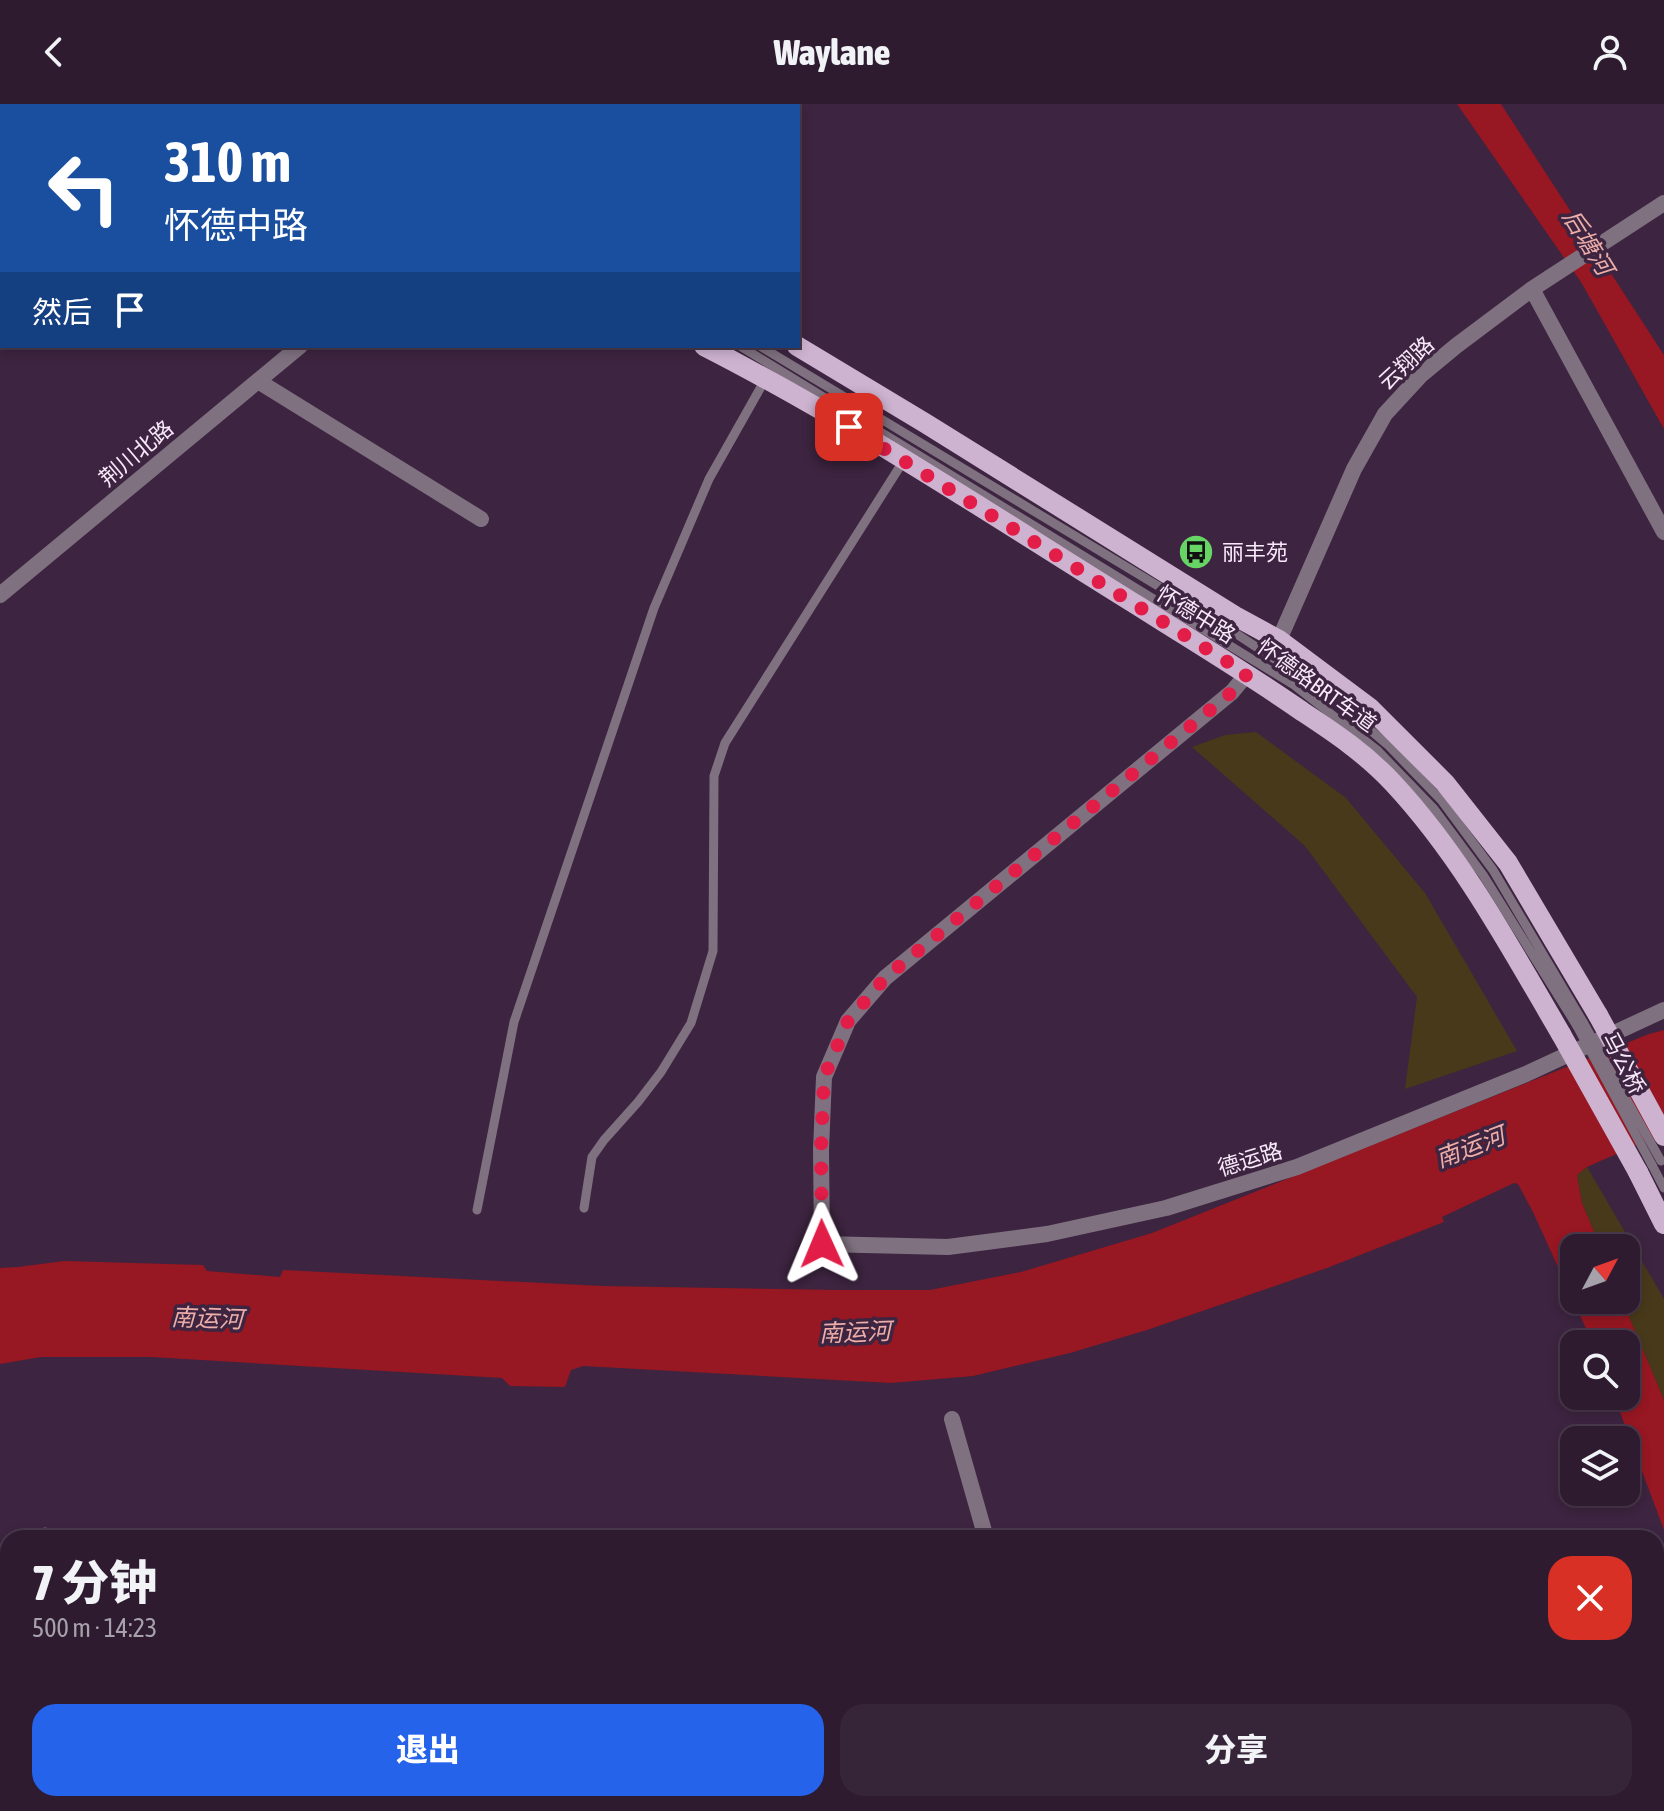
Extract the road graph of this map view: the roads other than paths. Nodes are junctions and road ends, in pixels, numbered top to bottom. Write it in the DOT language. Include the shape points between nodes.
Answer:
graph roads {
  1 [pos="1664,203"];
  2 [pos="1532,289"];
  3 [pos="298,348"];
  4 [pos="708,348"];
  5 [pos="743,348"];
  6 [pos="763,348"];
  7 [pos="800,348"];
  8 [pos="766,378"];
  9 [pos="258,381"];
  10 [pos="904,460"];
  11 [pos="481,519"];
  12 [pos="1664,532"];
  13 [pos="0,595"];
  14 [pos="1279,640"];
  15 [pos="1247,674"];
  16 [pos="1664,1010"];
  17 [pos="1580,1024"];
  18 [pos="1664,1136"];
  19 [pos="1654,1166"];
  20 [pos="1664,1188"];
  21 [pos="584,1208"];
  22 [pos="477,1210"];
  23 [pos="1664,1224"];
  24 [pos="952,1419"];
  25 [pos="984,1530"];
  1 -- 2 [label="street, 云翔路"];
  2 -- 12 [label="street"];
  2 -- 14 [label="street, 云翔路" via="1421,375 1385,414 1354,469"];
  3 -- 9 [label="street, 荆川北路"];
  4 -- 8 [label="main road, 怀德中路"];
  5 -- 17 [label="lane, 怀德路BRT车道" via="1294,685 1377,750 1434,809 1483,875"];
  6 -- 17 [label="lane, 怀德路BRT车道" via="1226,627 1329,695 1442,801 1493,870"];
  7 -- 14 [label="main road, 怀德中路"];
  8 -- 10 [label="main road, 怀德中路"];
  8 -- 22 [label="lane" via="709,479 654,608 514,1022"];
  9 -- 11 [label="street"];
  9 -- 13 [label="street, 荆川北路"];
  10 -- 15 [label="main road, 怀德中路"];
  10 -- 21 [label="lane" via="725,743 714,776 713,951 691,1023 661,1072 592,1157"];
  14 -- 17 [label="main road, 怀德中路" via="1370,708 1445,783 1508,863"];
  15 -- 16 [label="street, 德运路" via="1232,692 885,978 848,1021 824,1077 822,1244 948,1247 1047,1234 1166,1208 1297,1167 1526,1074"];
  15 -- 17 [label="main road, 怀德中路" via="1352,745 1392,782"];
  17 -- 18 [label="main road, 马公桥, bridge"];
  17 -- 19 [label="main road, 马公桥, bridge"];
  19 -- 20 [label="lane"];
  19 -- 23 [label="main road"];
  24 -- 25 [label="street"];
}
